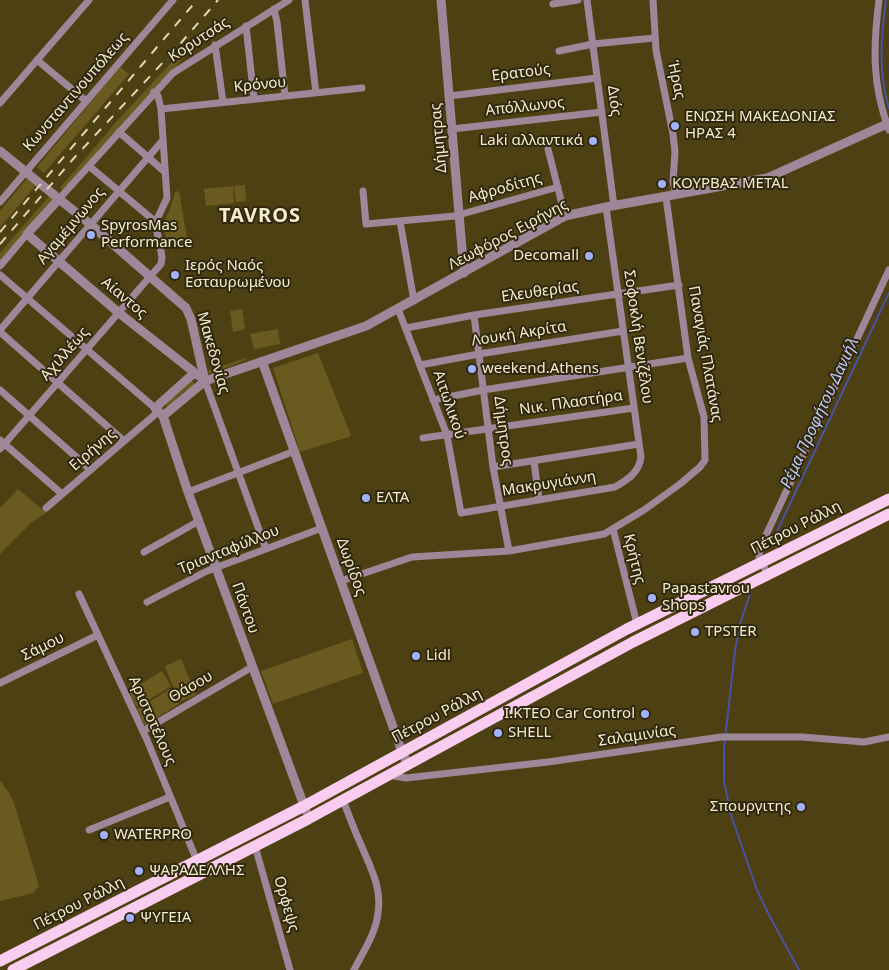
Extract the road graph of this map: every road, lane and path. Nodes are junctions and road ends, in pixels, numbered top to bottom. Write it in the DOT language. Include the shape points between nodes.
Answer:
graph roads {
  1 [pos="89,0"];
  2 [pos="173,0"];
  3 [pos="289,0"];
  4 [pos="305,0"];
  5 [pos="440,0"];
  6 [pos="578,0"];
  7 [pos="587,0"];
  8 [pos="653,0"];
  9 [pos="879,0"];
  10 [pos="554,4"];
  11 [pos="274,9"];
  12 [pos="246,26"];
  13 [pos="654,38"];
  14 [pos="593,44"];
  15 [pos="215,45"];
  16 [pos="559,51"];
  17 [pos="38,60"];
  18 [pos="597,78"];
  19 [pos="362,88"];
  20 [pos="154,92"];
  21 [pos="316,93"];
  22 [pos="285,96"];
  23 [pos="449,96"];
  24 [pos="254,99"];
  25 [pos="86,101"];
  26 [pos="223,102"];
  27 [pos="0,103"];
  28 [pos="161,109"];
  29 [pos="602,112"];
  30 [pos="888,126"];
  31 [pos="452,129"];
  32 [pos="119,132"];
  33 [pos="163,140"];
  34 [pos="548,148"];
  35 [pos="0,151"];
  36 [pos="148,157"];
  37 [pos="89,166"];
  38 [pos="26,171"];
  39 [pos="165,172"];
  40 [pos="558,187"];
  41 [pos="118,190"];
  42 [pos="363,191"];
  43 [pos="676,195"];
  44 [pos="666,197"];
  45 [pos="59,199"];
  46 [pos="0,202"];
  47 [pos="610,207"];
  48 [pos="459,215"];
  49 [pos="566,216"];
  50 [pos="400,221"];
  51 [pos="157,223"];
  52 [pos="90,224"];
  53 [pos="27,234"];
  54 [pos="58,261"];
  55 [pos="0,266"];
  56 [pos="889,270"];
  57 [pos="464,273"];
  58 [pos="0,275"];
  59 [pos="151,277"];
  60 [pos="679,285"];
  61 [pos="618,294"];
  62 [pos="27,298"];
  63 [pos="414,301"];
  64 [pos="398,309"];
  65 [pos="119,313"];
  66 [pos="474,315"];
  67 [pos="406,328"];
  68 [pos="0,331"];
  69 [pos="623,331"];
  70 [pos="87,350"];
  71 [pos="479,354"];
  72 [pos="688,358"];
  73 [pos="262,361"];
  74 [pos="420,365"];
  75 [pos="628,368"];
  76 [pos="194,373"];
  77 [pos="205,381"];
  78 [pos="58,383"];
  79 [pos="0,390"];
  80 [pos="483,390"];
  81 [pos="433,400"];
  82 [pos="634,408"];
  83 [pos="159,412"];
  84 [pos="29,416"];
  85 [pos="488,429"];
  86 [pos="447,435"];
  87 [pos="423,438"];
  88 [pos="124,441"];
  89 [pos="639,444"];
  90 [pos="2,445"];
  91 [pos="295,451"];
  92 [pos="534,461"];
  93 [pos="493,467"];
  94 [pos="91,470"];
  95 [pos="636,471"];
  96 [pos="238,473"];
  97 [pos="188,492"];
  98 [pos="62,494"];
  99 [pos="889,499"];
  100 [pos="539,500"];
  101 [pos="500,506"];
  102 [pos="46,508"];
  103 [pos="460,513"];
  104 [pos="889,514"];
  105 [pos="199,521"];
  106 [pos="322,528"];
  107 [pos="613,529"];
  108 [pos="266,549"];
  109 [pos="509,551"];
  110 [pos="144,552"];
  111 [pos="762,563"];
  112 [pos="216,568"];
  113 [pos="768,574"];
  114 [pos="341,581"];
  115 [pos="79,594"];
  116 [pos="147,602"];
  117 [pos="637,624"];
  118 [pos="98,635"];
  119 [pos="252,667"];
  120 [pos="0,683"];
  121 [pos="143,731"];
  122 [pos="889,736"];
  123 [pos="402,752"];
  124 [pos="408,765"];
  125 [pos="389,775"];
  126 [pos="421,776"];
  127 [pos="170,797"];
  128 [pos="343,800"];
  129 [pos="304,806"];
  130 [pos="308,819"];
  131 [pos="89,830"];
  132 [pos="255,846"];
  133 [pos="197,860"];
  134 [pos="0,961"];
  135 [pos="13,970"];
  136 [pos="290,970"];
  137 [pos="354,970"];
  1 -- 17 [label="street"];
  2 -- 25 [label="street, Κωνσταντινουπόλεως"];
  3 -- 11 [label="street, Κορυτσάς"];
  4 -- 21 [label="street"];
  5 -- 23 [label="street, Δήμητρας"];
  6 -- 10 [label="street"];
  7 -- 14 [label="street, Διός"];
  8 -- 13 [label="street, Ήρας"];
  9 -- 30 [label="street" via="874,52 878,90"];
  11 -- 12 [label="street, Κορυτσάς"];
  11 -- 22 [label="street"];
  12 -- 15 [label="street, Κορυτσάς"];
  12 -- 24 [label="street"];
  13 -- 14 [label="street"];
  13 -- 43 [label="street, Ήρας" via="673,134"];
  14 -- 16 [label="street"];
  14 -- 18 [label="street, Διός"];
  15 -- 20 [label="street, Κορυτσάς" via="172,73"];
  15 -- 26 [label="street"];
  17 -- 25 [label="street"];
  17 -- 27 [label="street"];
  18 -- 23 [label="street, Ερατούς"];
  18 -- 29 [label="street, Διός"];
  19 -- 21 [label="street, Κρόνου"];
  20 -- 28 [label="street"];
  20 -- 32 [label="street"];
  21 -- 22 [label="street, Κρόνου"];
  22 -- 24 [label="street, Κρόνου"];
  23 -- 31 [label="street, Δήμητρας"];
  24 -- 26 [label="street, Κρόνου"];
  25 -- 38 [label="street, Κωνσταντινουπόλεως"];
  26 -- 28 [label="street, Κρόνου"];
  28 -- 33 [label="street"];
  29 -- 31 [label="street, Απόλλωνος"];
  29 -- 47 [label="street, Διός"];
  30 -- 43 [label="street, Λεωφόρος Ειρήνης" via="767,178"];
  31 -- 48 [label="street, Δήμητρας"];
  32 -- 36 [label="street"];
  32 -- 37 [label="street"];
  33 -- 36 [label="street, Αγαμέμνωνος"];
  33 -- 39 [label="street"];
  34 -- 40 [label="street"];
  35 -- 38 [label="street, Μακεδονίας"];
  36 -- 39 [label="street"];
  36 -- 41 [label="street, Αγαμέμνωνος"];
  37 -- 41 [label="street"];
  37 -- 45 [label="street"];
  38 -- 45 [label="street, Μακεδονίας"];
  38 -- 46 [label="street, Κωνσταντινουπόλεως"];
  39 -- 51 [label="street" via="167,198"];
  40 -- 48 [label="street, Αφροδίτης"];
  40 -- 49 [label="street"];
  41 -- 51 [label="street"];
  41 -- 52 [label="street, Αγαμέμνωνος"];
  42 -- 50 [label="street, Αφροδίτης" via="366,224"];
  43 -- 44 [label="street, Λεωφόρος Ειρήνης"];
  44 -- 47 [label="street, Λεωφόρος Ειρήνης"];
  44 -- 60 [label="street, Παναγιάς Πλατάνας"];
  45 -- 52 [label="street, Μακεδονίας"];
  45 -- 53 [label="street"];
  47 -- 49 [label="street, Λεωφόρος Ειρήνης"];
  47 -- 61 [label="street, Σοφοκλή Βενιζέλου"];
  48 -- 50 [label="street, Αφροδίτης"];
  48 -- 57 [label="street, Δήμητρας"];
  49 -- 57 [label="street, Λεωφόρος Ειρήνης"];
  50 -- 63 [label="street"];
  51 -- 59 [label="street, Αχιλλέως" via="162,260"];
  52 -- 54 [label="street, Αγαμέμνωνος"];
  52 -- 59 [label="street, Μακεδονίας"];
  53 -- 54 [label="street, Αίαντος"];
  53 -- 55 [label="street"];
  54 -- 62 [label="street, Αγαμέμνωνος"];
  54 -- 65 [label="street, Αίαντος"];
  56 -- 111 [label="street" via="760,548"];
  57 -- 63 [label="street, Λεωφόρος Ειρήνης"];
  58 -- 62 [label="street"];
  59 -- 65 [label="street, Αχιλλέως"];
  59 -- 77 [label="street, Μακεδονίας" via="190,314"];
  60 -- 61 [label="street, Ελευθερίας"];
  60 -- 72 [label="street, Παναγιάς Πλατάνας"];
  61 -- 66 [label="street, Ελευθερίας"];
  61 -- 69 [label="street, Σοφοκλή Βενιζέλου"];
  62 -- 68 [label="street, Αγαμέμνωνος"];
  62 -- 70 [label="street"];
  63 -- 64 [label="street, Λεωφόρος Ειρήνης"];
  64 -- 67 [label="street, Αιτωλικού"];
  64 -- 73 [label="street, Λεωφόρος Ειρήνης" via="361,328"];
  65 -- 70 [label="street, Αχιλλέως"];
  65 -- 76 [label="street, Αίαντος"];
  66 -- 67 [label="street, Ελευθερίας"];
  66 -- 71 [label="street, Δήμητρος"];
  67 -- 74 [label="street, Αιτωλικού"];
  68 -- 78 [label="street"];
  69 -- 71 [label="street, Λουκή Ακρίτα"];
  69 -- 75 [label="street, Σοφοκλή Βενιζέλου"];
  70 -- 78 [label="street, Αχιλλέως"];
  70 -- 83 [label="street"];
  71 -- 74 [label="street, Λουκή Ακρίτα"];
  71 -- 80 [label="street, Δήμητρος"];
  72 -- 75 [label="street"];
  72 -- 107 [label="street, Παναγιάς Πλατάνας" via="704,417 703,464 674,489"];
  73 -- 77 [label="street, Λεωφόρος Ειρήνης"];
  73 -- 91 [label="street, Δωρίδος"];
  74 -- 81 [label="street, Αιτωλικού"];
  75 -- 80 [label="street"];
  75 -- 82 [label="street, Σοφοκλή Βενιζέλου"];
  76 -- 77 [label="street, Αίαντος"];
  76 -- 83 [label="street, Ειρήνης"];
  77 -- 83 [label="street, Ειρήνης"];
  77 -- 96 [label="street, Μακεδονίας"];
  78 -- 84 [label="street, Αχιλλέως"];
  78 -- 88 [label="street"];
  79 -- 84 [label="street"];
  80 -- 81 [label="street"];
  80 -- 85 [label="street, Δήμητρος"];
  81 -- 86 [label="street, Αιτωλικού"];
  82 -- 85 [label="street, Νικ. Πλαστήρα"];
  82 -- 89 [label="street, Σοφοκλή Βενιζέλου"];
  83 -- 88 [label="street, Ειρήνης"];
  83 -- 97 [label="street, Πάντου"];
  84 -- 90 [label="street, Αχιλλέως"];
  84 -- 94 [label="street"];
  85 -- 86 [label="street, Νικ. Πλαστήρα"];
  85 -- 93 [label="street, Δήμητρος"];
  86 -- 87 [label="street, Νικ. Πλαστήρα"];
  86 -- 103 [label="street, Αιτωλικού"];
  88 -- 94 [label="street, Ειρήνης"];
  89 -- 92 [label="street"];
  89 -- 95 [label="street, Σοφοκλή Βενιζέλου" via="641,457"];
  90 -- 98 [label="street"];
  91 -- 96 [label="street"];
  91 -- 106 [label="street, Δωρίδος"];
  92 -- 93 [label="street"];
  92 -- 100 [label="street"];
  93 -- 101 [label="street, Δήμητρος"];
  94 -- 98 [label="street, Ειρήνης"];
  95 -- 100 [label="street, Μακρυγιάννη" via="615,487"];
  96 -- 97 [label="street"];
  96 -- 108 [label="street, Μακεδονίας"];
  97 -- 105 [label="street, Πάντου"];
  98 -- 102 [label="street, Ειρήνης"];
  99 -- 111 [label="main road, Πέτρου Ράλλη"];
  100 -- 101 [label="street, Μακρυγιάννη"];
  101 -- 103 [label="street, Μακρυγιάννη"];
  101 -- 109 [label="street, Δήμητρος"];
  104 -- 113 [label="main road, Πέτρου Ράλλη"];
  105 -- 110 [label="street"];
  105 -- 112 [label="street, Πάντου"];
  106 -- 108 [label="street, Τριανταφύλλου"];
  106 -- 114 [label="street, Δωρίδος"];
  107 -- 109 [label="street" via="588,538"];
  107 -- 117 [label="street, Κρήτης"];
  108 -- 112 [label="street, Τριανταφύλλου"];
  109 -- 114 [label="street" via="412,557"];
  111 -- 113 [label="street"];
  111 -- 117 [label="main road, Πέτρου Ράλλη"];
  112 -- 116 [label="street, Τριανταφύλλου"];
  112 -- 119 [label="street, Πάντου"];
  113 -- 124 [label="main road, Πέτρου Ράλλη" via="633,642"];
  114 -- 123 [label="street, Δωρίδος"];
  115 -- 118 [label="street, Αριστοτέλους"];
  117 -- 123 [label="main road, Πέτρου Ράλλη"];
  118 -- 120 [label="street, Σάμου"];
  118 -- 121 [label="street, Αριστοτέλους"];
  119 -- 121 [label="street, Θάσου"];
  119 -- 129 [label="street, Πάντου"];
  121 -- 127 [label="street, Αριστοτέλους"];
  122 -- 126 [label="street, Σαλαμινίας" via="864,742 802,737 724,737"];
  123 -- 124 [label="street, Δωρίδος"];
  123 -- 129 [label="main road, Πέτρου Ράλλη"];
  124 -- 125 [label="main road, Πέτρου Ράλλη"];
  124 -- 126 [label="street, Δωρίδος"];
  125 -- 126 [label="street, Σαλαμινίας" via="404,778"];
  125 -- 128 [label="main road, Πέτρου Ράλλη"];
  127 -- 131 [label="street"];
  127 -- 133 [label="street, Αριστοτέλους"];
  128 -- 130 [label="main road, Πέτρου Ράλλη"];
  128 -- 137 [label="street" via="374,872 379,901 373,930"];
  129 -- 130 [label="street, Πάντου"];
  129 -- 133 [label="main road, Πέτρου Ράλλη"];
  130 -- 132 [label="main road, Πέτρου Ράλλη"];
  132 -- 135 [label="main road, Πέτρου Ράλλη"];
  132 -- 136 [label="street, Ορφεψς"];
  133 -- 134 [label="main road, Πέτρου Ράλλη"];
}
